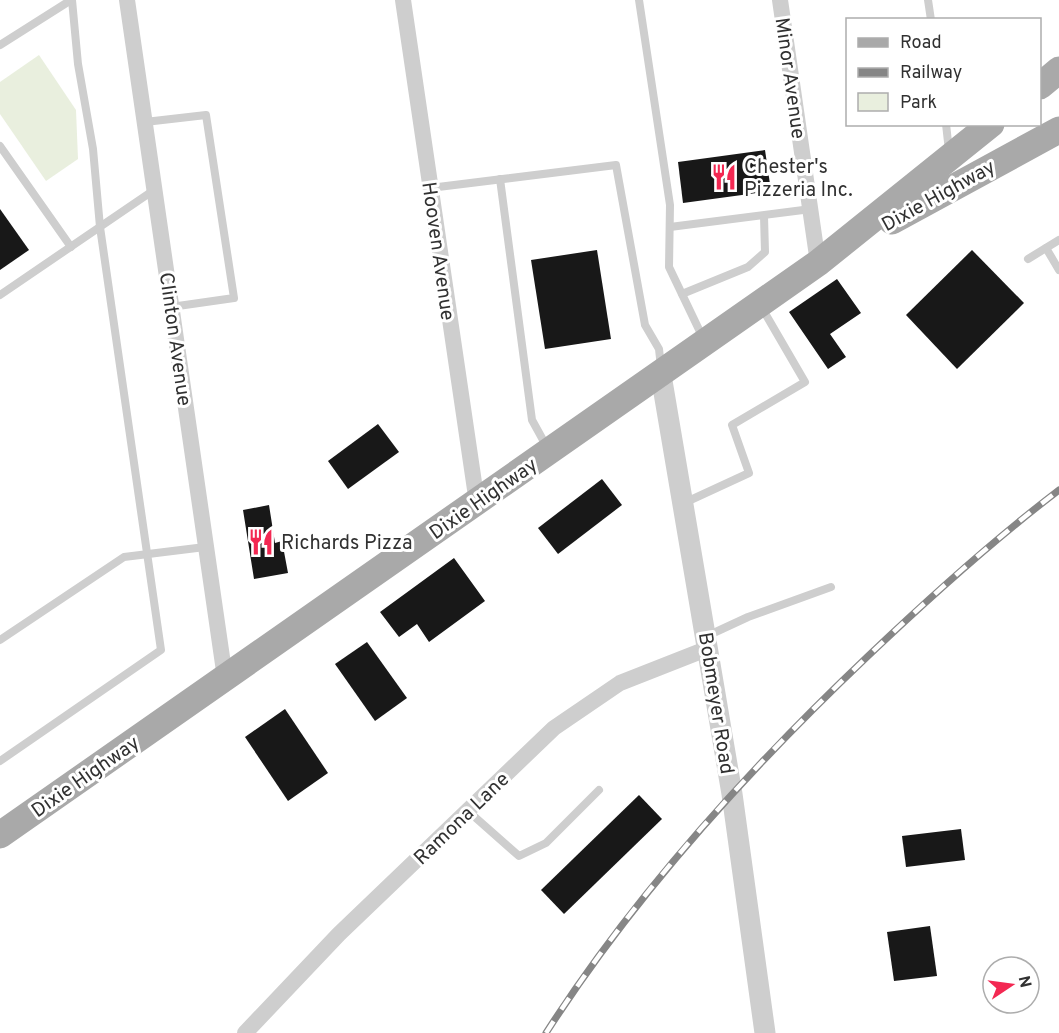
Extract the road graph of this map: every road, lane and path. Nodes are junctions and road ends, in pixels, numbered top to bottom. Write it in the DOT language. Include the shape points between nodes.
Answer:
graph roads {
  1 [pos="72,0"];
  2 [pos="127,0"];
  3 [pos="403,0"];
  4 [pos="639,0"];
  5 [pos="780,0"];
  6 [pos="928,0"];
  7 [pos="931,18"];
  8 [pos="0,45"];
  9 [pos="1059,70"];
  10 [pos="1041,85"];
  11 [pos="145,122"];
  12 [pos="946,126"];
  13 [pos="989,126"];
  14 [pos="1059,130"];
  15 [pos="0,146"];
  16 [pos="950,157"];
  17 [pos="500,179"];
  18 [pos="430,188"];
  19 [pos="154,190"];
  20 [pos="811,209"];
  21 [pos="764,216"];
  22 [pos="100,227"];
  23 [pos="670,228"];
  24 [pos="1059,240"];
  25 [pos="70,247"];
  26 [pos="1046,248"];
  27 [pos="1028,259"];
  28 [pos="818,263"];
  29 [pos="1059,270"];
  30 [pos="682,294"];
  31 [pos="0,295"];
  32 [pos="760,305"];
  33 [pos="171,307"];
  34 [pos="706,344"];
  35 [pos="662,375"];
  36 [pos="550,452"];
  37 [pos="477,503"];
  38 [pos="684,503"];
  39 [pos="206,547"];
  40 [pos="149,556"];
  41 [pos="831,587"];
  42 [pos="0,640"];
  43 [pos="708,643"];
  44 [pos="225,678"];
  45 [pos="0,761"];
  46 [pos="599,790"];
  47 [pos="468,811"];
  48 [pos="0,835"];
  49 [pos="245,1033"];
  50 [pos="765,1033"];
  1 -- 8 [label="lane"];
  1 -- 22 [label="lane"];
  2 -- 11 [label="street, Clinton Avenue"];
  3 -- 18 [label="street, Hooven Avenue"];
  4 -- 23 [label="lane" via="670,205"];
  5 -- 20 [label="street, Minor Avenue"];
  6 -- 7 [label="lane"];
  9 -- 10 [label="main road"];
  11 -- 19 [label="street, Clinton Avenue"];
  11 -- 33 [label="lane" via="206,115 234,298"];
  12 -- 16 [label="lane"];
  13 -- 16 [label="main road, Dixie Highway"];
  14 -- 28 [label="main road, Dixie Highway"];
  15 -- 25 [label="lane"];
  16 -- 28 [label="main road, Dixie Highway"];
  17 -- 18 [label="lane"];
  17 -- 35 [label="lane" via="616,165 645,325 659,349"];
  17 -- 36 [label="lane" via="532,420"];
  18 -- 37 [label="street, Hooven Avenue"];
  19 -- 22 [label="lane"];
  19 -- 33 [label="street, Clinton Avenue"];
  20 -- 21 [label="lane"];
  20 -- 28 [label="street, Minor Avenue"];
  21 -- 23 [label="lane"];
  21 -- 30 [label="lane" via="765,252 748,267"];
  22 -- 25 [label="lane"];
  22 -- 40 [label="lane"];
  23 -- 30 [label="lane" via="669,267"];
  24 -- 26 [label="lane"];
  25 -- 31 [label="lane"];
  26 -- 27 [label="lane"];
  26 -- 29 [label="lane"];
  28 -- 32 [label="main road, Dixie Highway"];
  30 -- 34 [label="lane"];
  32 -- 34 [label="main road, Dixie Highway"];
  32 -- 38 [label="lane" via="805,382 732,425 749,473"];
  33 -- 39 [label="street, Clinton Avenue"];
  34 -- 35 [label="main road, Dixie Highway"];
  35 -- 36 [label="main road, Dixie Highway"];
  35 -- 38 [label="street, Bobmeyer Road"];
  36 -- 37 [label="main road, Dixie Highway"];
  37 -- 44 [label="main road, Dixie Highway"];
  38 -- 43 [label="street, Bobmeyer Road"];
  39 -- 40 [label="lane"];
  39 -- 44 [label="street, Clinton Avenue"];
  40 -- 42 [label="lane" via="124,557"];
  40 -- 45 [label="lane" via="161,650"];
  41 -- 43 [label="lane" via="758,613"];
  43 -- 47 [label="street, Ramona Lane" via="620,683 554,728"];
  43 -- 50 [label="street, Bobmeyer Road"];
  44 -- 48 [label="main road, Dixie Highway"];
  46 -- 47 [label="lane" via="546,843 519,856"];
  47 -- 49 [label="street, Ramona Lane" via="339,934"];
}
